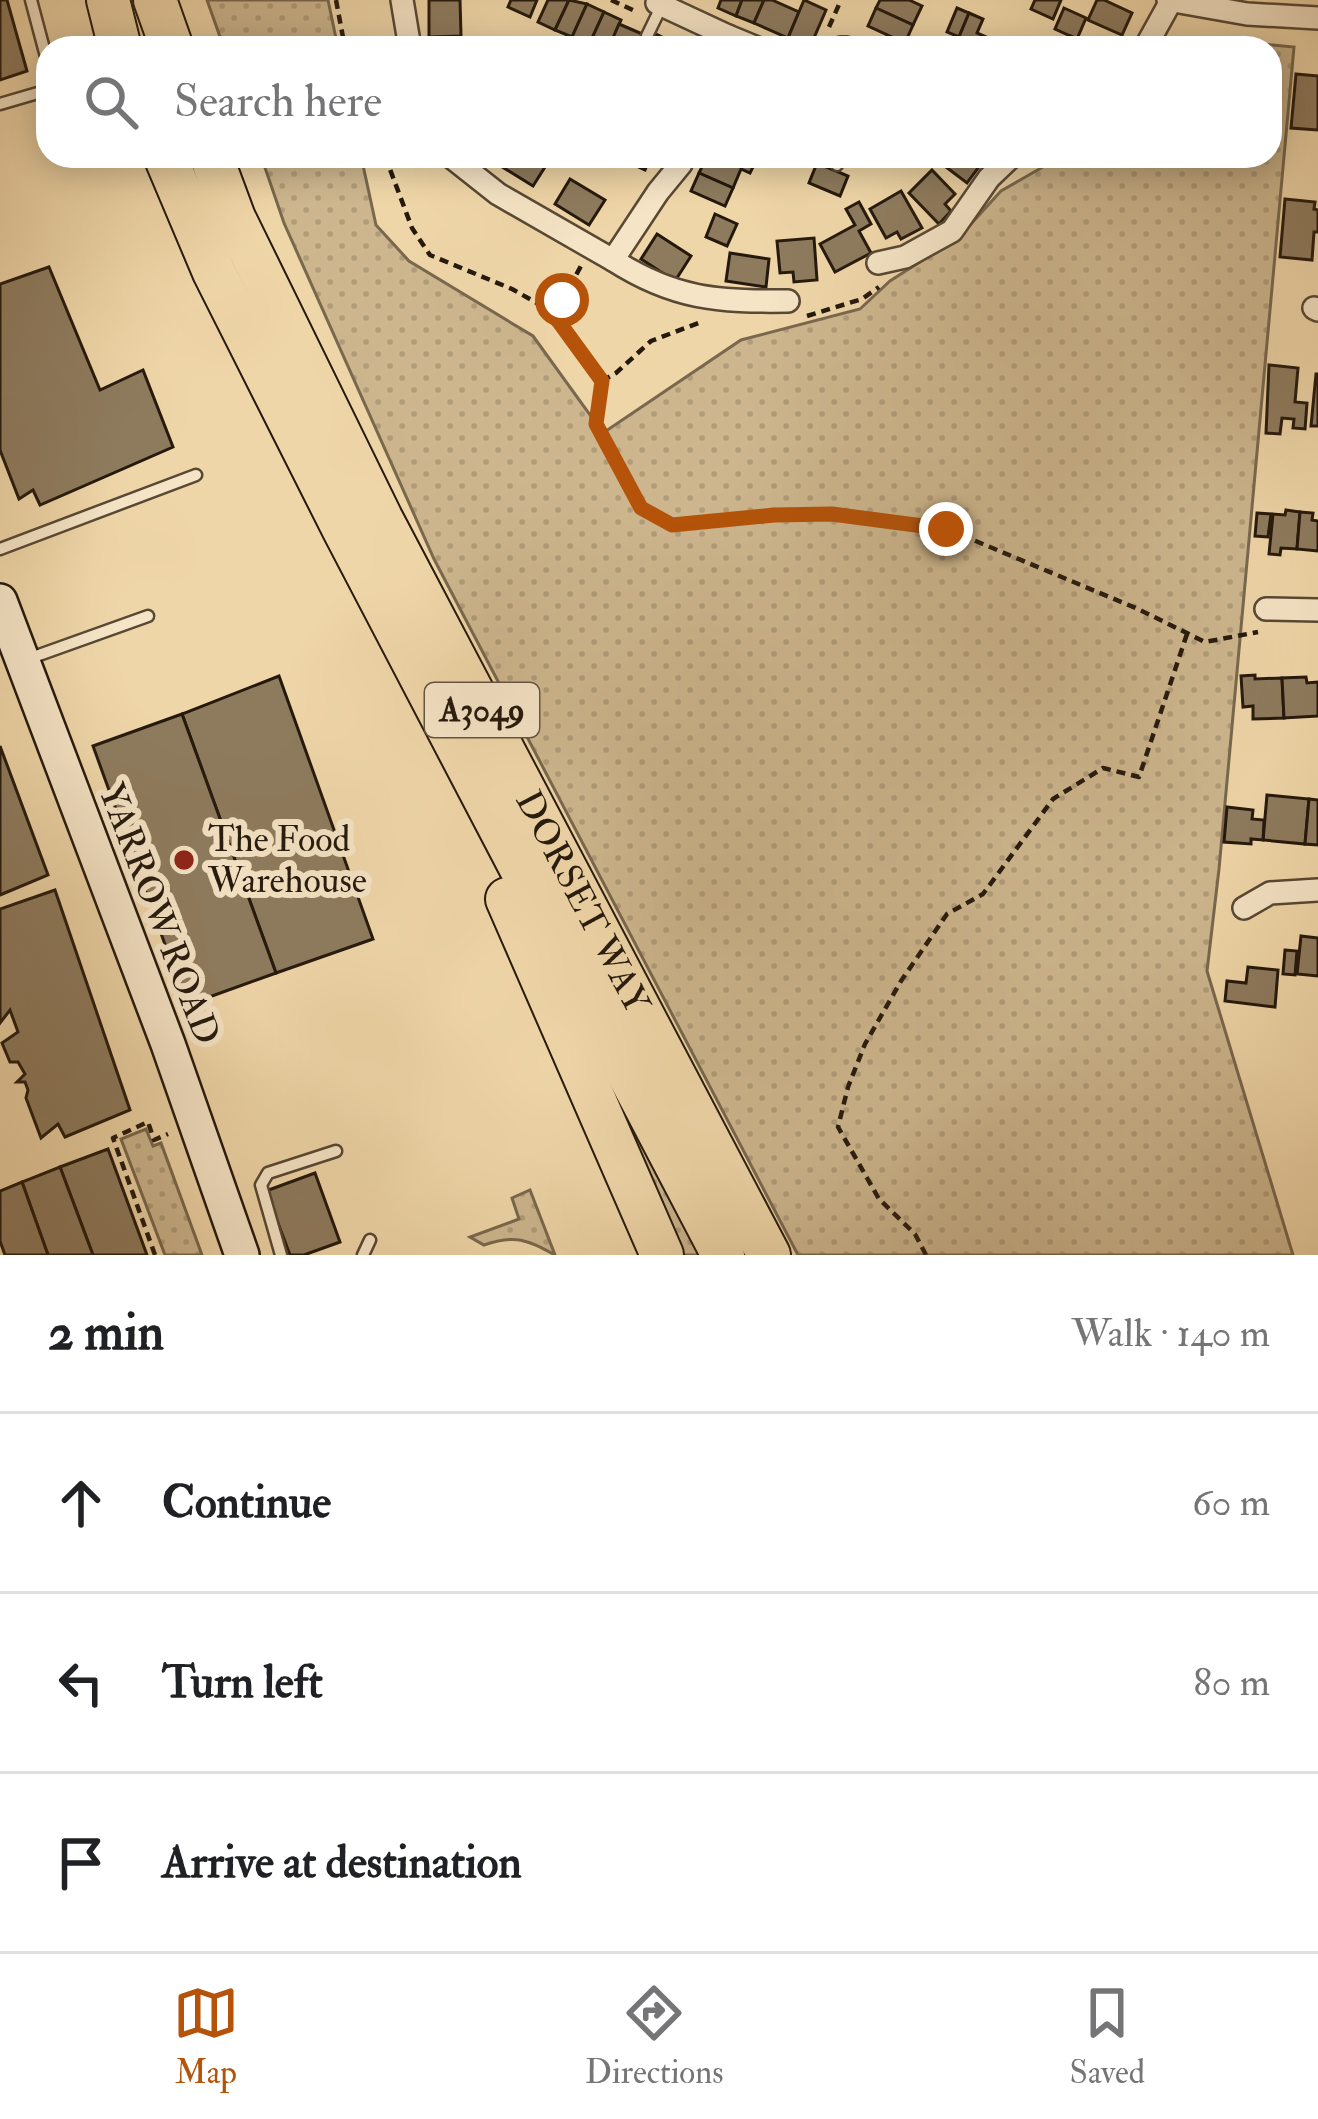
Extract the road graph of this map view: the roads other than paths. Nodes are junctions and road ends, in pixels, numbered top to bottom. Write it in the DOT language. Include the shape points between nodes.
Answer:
graph roads {
  1 [pos="31,0"];
  2 [pos="108,0"];
  3 [pos="155,0"];
  4 [pos="402,0"];
  5 [pos="1169,0"];
  6 [pos="660,4"];
  7 [pos="1225,6"];
  8 [pos="1306,11"];
  9 [pos="41,36"];
  10 [pos="117,36"];
  11 [pos="168,36"];
  12 [pos="408,36"];
  13 [pos="647,36"];
  14 [pos="716,36"];
  15 [pos="1150,36"];
  16 [pos="36,94"];
  17 [pos="0,104"];
  18 [pos="170,168"];
  19 [pos="216,168"];
  20 [pos="465,168"];
  21 [pos="678,168"];
  22 [pos="999,168"];
  23 [pos="197,232"];
  24 [pos="613,260"];
  25 [pos="884,272"];
  26 [pos="788,307"];
  27 [pos="196,475"];
  28 [pos="0,549"];
  29 [pos="0,601"];
  30 [pos="1266,609"];
  31 [pos="1318,610"];
  32 [pos="148,616"];
  33 [pos="22,661"];
  34 [pos="1318,890"];
  35 [pos="1244,908"];
  36 [pos="336,1151"];
  37 [pos="370,1240"];
  38 [pos="242,1255"];
  39 [pos="281,1255"];
  40 [pos="363,1255"];
  41 [pos="662,1255"];
  42 [pos="723,1255"];
  43 [pos="769,1255"];
  1 -- 9 [label="lane"];
  2 -- 10 [label="highway"];
  3 -- 11 [label="highway"];
  4 -- 12 [label="street"];
  5 -- 7 [label="street"];
  5 -- 15 [label="street"];
  6 -- 13 [label="lane"];
  6 -- 14 [label="street"];
  7 -- 8 [label="street"];
  16 -- 17 [label="lane"];
  18 -- 23 [label="highway, DORSET WAY / A3049"];
  19 -- 43 [label="highway, DORSET WAY / A3049" via="382,520"];
  20 -- 24 [label="street"];
  21 -- 24 [label="street"];
  22 -- 25 [label="street" via="952,231"];
  23 -- 41 [label="highway" via="208,290 514,914"];
  23 -- 42 [label="highway, DORSET WAY / A3049"];
  24 -- 26 [label="street" via="666,289"];
  27 -- 28 [label="lane"];
  29 -- 33 [label="street, YARROW ROAD"];
  30 -- 31 [label="street"];
  32 -- 33 [label="lane"];
  33 -- 38 [label="street, YARROW ROAD"];
  34 -- 35 [label="street" via="1270,893"];
  36 -- 39 [label="lane" via="268,1173 261,1185"];
  37 -- 40 [label="lane"];
}
